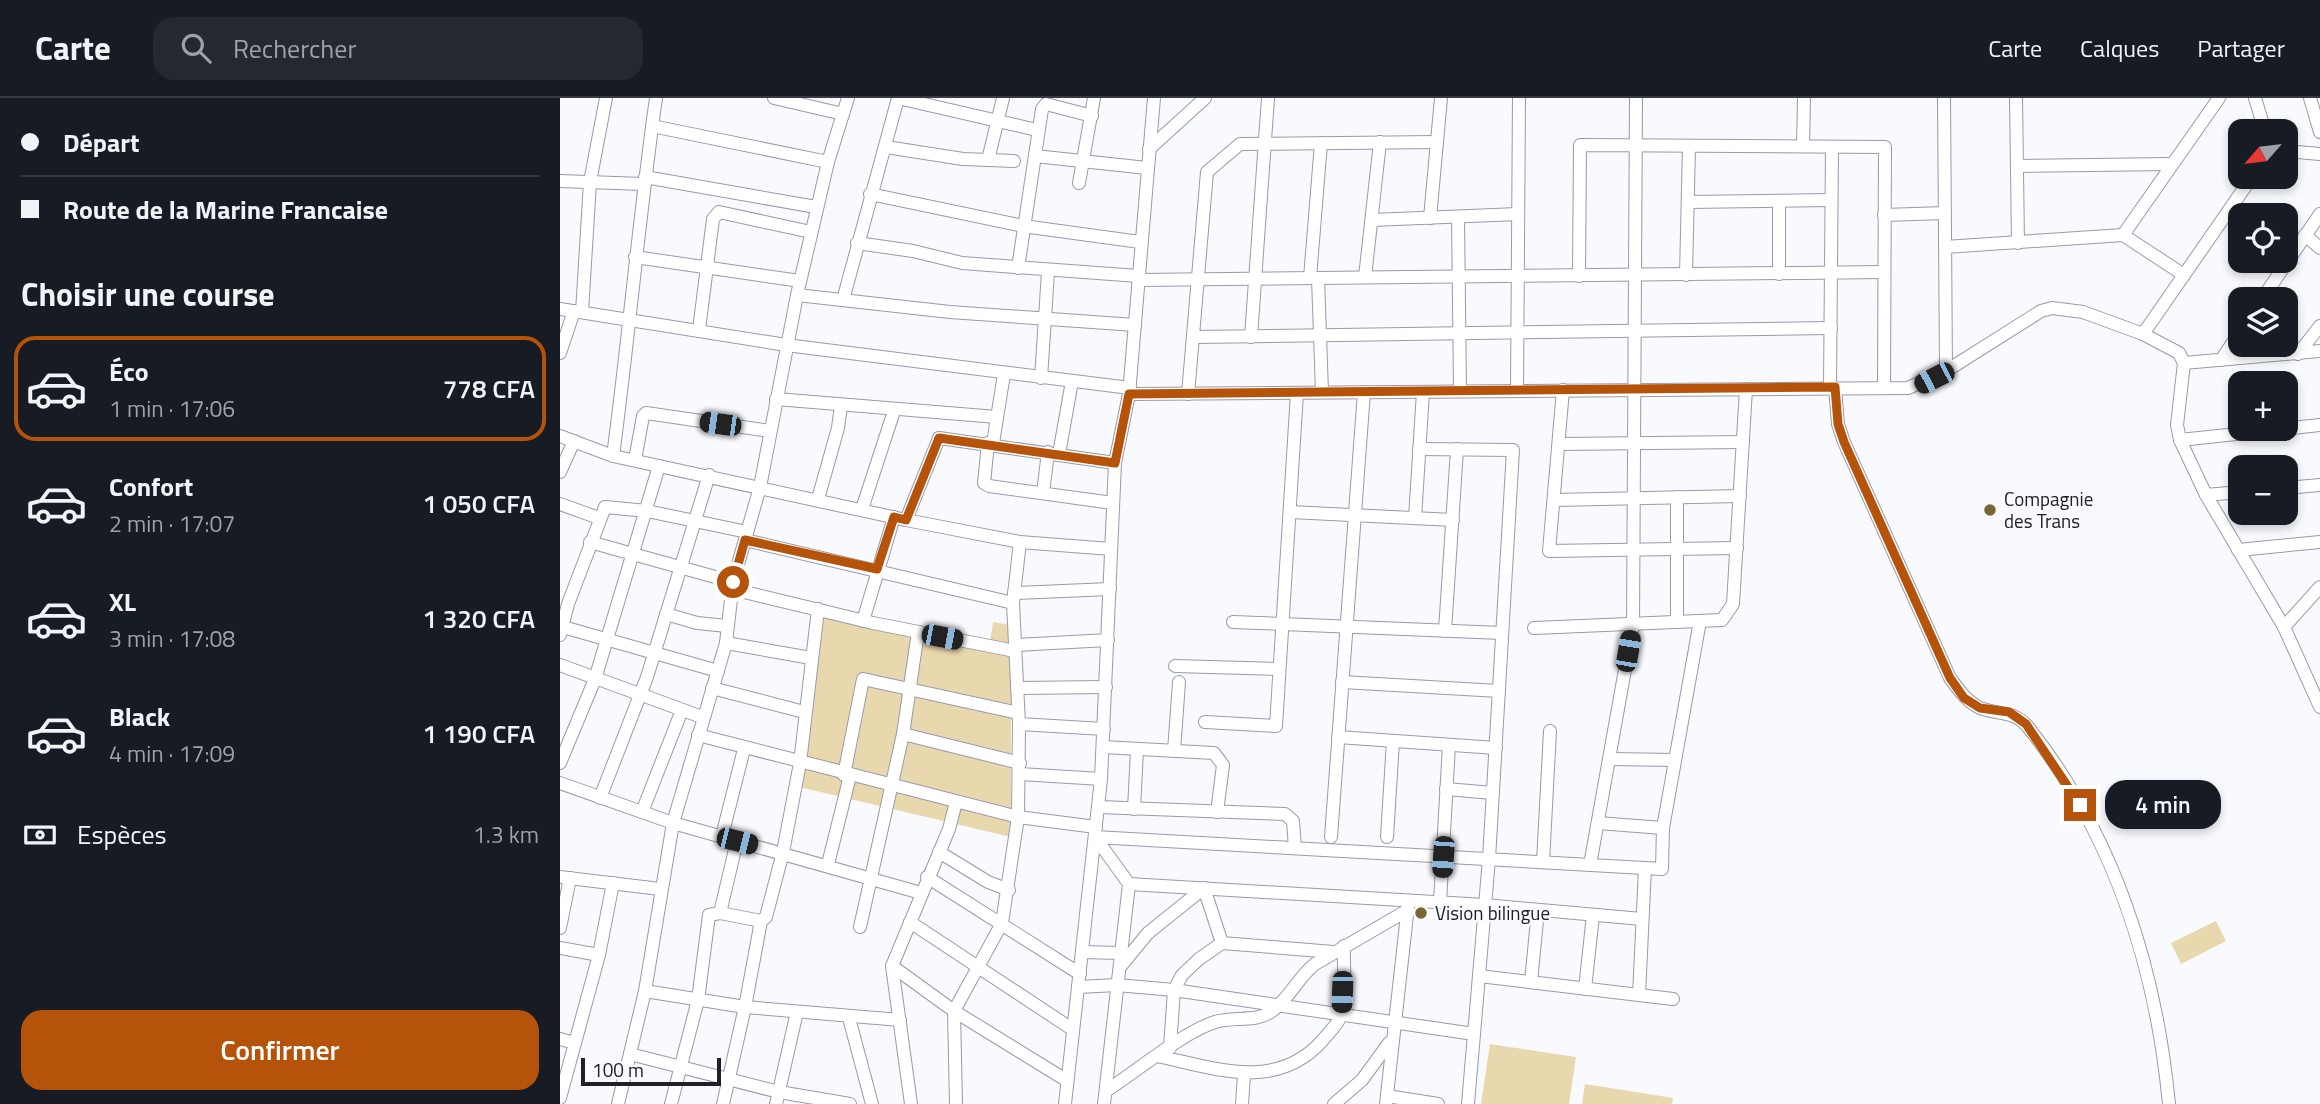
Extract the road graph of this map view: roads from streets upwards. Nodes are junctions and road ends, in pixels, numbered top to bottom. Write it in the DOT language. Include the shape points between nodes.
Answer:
graph roads {
  1 [pos="606,98"];
  2 [pos="656,98"];
  3 [pos="774,98"];
  4 [pos="848,98"];
  5 [pos="898,98"];
  6 [pos="1003,98"];
  7 [pos="1094,98"];
  8 [pos="1154,98"];
  9 [pos="1205,98"];
  10 [pos="1268,98"];
  11 [pos="1441,98"];
  12 [pos="1519,98"];
  13 [pos="1636,98"];
  14 [pos="1804,98"];
  15 [pos="1944,98"];
  16 [pos="2017,98"];
  17 [pos="2219,98"];
  18 [pos="2255,98"];
  19 [pos="2310,98"];
  20 [pos="843,114"];
  21 [pos="1092,116"];
  22 [pos="2261,119"];
  23 [pos="999,120"];
  24 [pos="652,126"];
  25 [pos="1037,130"];
  26 [pos="2320,132"];
  27 [pos="1380,142"];
  28 [pos="1437,142"];
  29 [pos="1321,143"];
  30 [pos="1265,144"];
  31 [pos="1635,145"];
  32 [pos="1689,146"];
  33 [pos="1803,146"];
  34 [pos="1832,146"];
  35 [pos="886,147"];
  36 [pos="1149,149"];
  37 [pos="2298,152"];
  38 [pos="2320,154"];
  39 [pos="1035,156"];
  40 [pos="988,160"];
  41 [pos="1083,160"];
  42 [pos="1014,161"];
  43 [pos="828,162"];
  44 [pos="2171,164"];
  45 [pos="2017,166"];
  46 [pos="1147,168"];
  47 [pos="560,181"];
  48 [pos="644,181"];
  49 [pos="590,182"];
  50 [pos="1079,183"];
  51 [pos="2244,189"];
  52 [pos="870,194"];
  53 [pos="1779,201"];
  54 [pos="1831,201"];
  55 [pos="1688,202"];
  56 [pos="816,207"];
  57 [pos="1945,213"];
  58 [pos="1518,214"];
  59 [pos="2320,214"];
  60 [pos="1884,215"];
  61 [pos="1458,217"];
  62 [pos="1430,218"];
  63 [pos="1371,220"];
  64 [pos="1023,226"];
  65 [pos="811,232"];
  66 [pos="2123,235"];
  67 [pos="2305,235"];
  68 [pos="1140,242"];
  69 [pos="857,243"];
  70 [pos="2018,243"];
  71 [pos="1945,247"];
  72 [pos="2320,248"];
  73 [pos="635,257"];
  74 [pos="707,268"];
  75 [pos="1018,268"];
  76 [pos="1048,272"];
  77 [pos="1884,272"];
  78 [pos="1831,273"];
  79 [pos="1779,274"];
  80 [pos="1634,275"];
  81 [pos="1686,275"];
  82 [pos="2184,275"];
  83 [pos="1517,276"];
  84 [pos="1579,276"];
  85 [pos="1365,277"];
  86 [pos="1458,277"];
  87 [pos="1138,278"];
  88 [pos="1255,278"];
  89 [pos="1314,278"];
  90 [pos="1198,279"];
  91 [pos="800,281"];
  92 [pos="2270,287"];
  93 [pos="797,295"];
  94 [pos="843,300"];
  95 [pos="572,311"];
  96 [pos="631,318"];
  97 [pos="1045,319"];
  98 [pos="1135,325"];
  99 [pos="2320,327"];
  100 [pos="1831,328"];
  101 [pos="699,330"];
  102 [pos="1634,331"];
  103 [pos="1517,332"];
  104 [pos="1459,333"];
  105 [pos="2143,334"];
  106 [pos="1320,335"];
  107 [pos="1193,337"];
  108 [pos="1251,337"];
  109 [pos="786,345"];
  110 [pos="2228,350"];
  111 [pos="2320,351"];
  112 [pos="560,353"];
  113 [pos="2298,354"];
  114 [pos="2260,357"];
  115 [pos="2221,360"];
  116 [pos="2184,363"];
  117 [pos="1946,371"];
  118 [pos="1004,374"];
  119 [pos="1041,378"];
  120 [pos="1072,381"];
  121 [pos="1833,388"];
  122 [pos="1884,388"];
  123 [pos="1746,389"];
  124 [pos="1563,390"];
  125 [pos="1634,390"];
  126 [pos="1129,391"];
  127 [pos="1423,391"];
  128 [pos="1460,391"];
  129 [pos="1517,391"];
  130 [pos="1364,392"];
  131 [pos="1297,393"];
  132 [pos="1322,393"];
  133 [pos="1188,394"];
  134 [pos="776,399"];
  135 [pos="841,405"];
  136 [pos="894,411"];
  137 [pos="997,417"];
  138 [pos="2320,425"];
  139 [pos="770,431"];
  140 [pos="560,436"];
  141 [pos="2180,440"];
  142 [pos="574,441"];
  143 [pos="1743,442"];
  144 [pos="990,443"];
  145 [pos="1634,443"];
  146 [pos="1559,444"];
  147 [pos="1419,449"];
  148 [pos="1457,449"];
  149 [pos="1054,453"];
  150 [pos="613,456"];
  151 [pos="635,460"];
  152 [pos="1115,463"];
  153 [pos="659,466"];
  154 [pos="560,472"];
  155 [pos="709,475"];
  156 [pos="2320,485"];
  157 [pos="760,487"];
  158 [pos="2298,487"];
  159 [pos="2228,493"];
  160 [pos="1043,494"];
  161 [pos="2206,495"];
  162 [pos="1740,496"];
  163 [pos="1678,497"];
  164 [pos="1633,498"];
  165 [pos="818,499"];
  166 [pos="1553,500"];
  167 [pos="1113,503"];
  168 [pos="560,504"];
  169 [pos="862,509"];
  170 [pos="647,511"];
  171 [pos="1290,512"];
  172 [pos="1355,515"];
  173 [pos="599,518"];
  174 [pos="900,518"];
  175 [pos="1415,519"];
  176 [pos="1452,520"];
  177 [pos="696,522"];
  178 [pos="746,536"];
  179 [pos="590,542"];
  180 [pos="1020,542"];
  181 [pos="2320,542"];
  182 [pos="1737,548"];
  183 [pos="1111,549"];
  184 [pos="1677,549"];
  185 [pos="1633,550"];
  186 [pos="2238,550"];
  187 [pos="630,554"];
  188 [pos="681,568"];
  189 [pos="877,569"];
  190 [pos="732,585"];
  191 [pos="2320,587"];
  192 [pos="1110,589"];
  193 [pos="1013,598"];
  194 [pos="818,609"];
  195 [pos="666,614"];
  196 [pos="863,621"];
  197 [pos="1700,621"];
  198 [pos="1233,622"];
  199 [pos="1677,622"];
  200 [pos="1283,624"];
  201 [pos="1633,625"];
  202 [pos="727,626"];
  203 [pos="1347,627"];
  204 [pos="2284,627"];
  205 [pos="1534,628"];
  206 [pos="561,631"];
  207 [pos="1445,631"];
  208 [pos="918,632"];
  209 [pos="1502,633"];
  210 [pos="606,640"];
  211 [pos="1108,640"];
  212 [pos="726,643"];
  213 [pos="1015,648"];
  214 [pos="654,655"];
  215 [pos="811,658"];
  216 [pos="560,665"];
  217 [pos="1175,666"];
  218 [pos="1278,669"];
  219 [pos="718,670"];
  220 [pos="2320,673"];
  221 [pos="595,679"];
  222 [pos="1179,682"];
  223 [pos="1342,682"];
  224 [pos="2309,685"];
  225 [pos="910,687"];
  226 [pos="1106,687"];
  227 [pos="712,688"];
  228 [pos="1017,688"];
  229 [pos="1499,691"];
  230 [pos="639,696"];
  231 [pos="2320,707"];
  232 [pos="682,710"];
  233 [pos="804,712"];
  234 [pos="702,717"];
  235 [pos="1019,718"];
  236 [pos="1205,722"];
  237 [pos="1104,729"];
  238 [pos="1550,731"];
  239 [pos="903,734"];
  240 [pos="698,735"];
  241 [pos="1338,737"];
  242 [pos="1393,741"];
  243 [pos="1449,745"];
  244 [pos="1103,747"];
  245 [pos="1496,748"];
  246 [pos="744,749"];
  247 [pos="1137,750"];
  248 [pos="1174,751"];
  249 [pos="1609,759"];
  250 [pos="1675,760"];
  251 [pos="560,763"];
  252 [pos="800,763"];
  253 [pos="1020,768"];
  254 [pos="847,776"];
  255 [pos="1101,779"];
  256 [pos="560,783"];
  257 [pos="892,787"];
  258 [pos="1447,789"];
  259 [pos="1493,793"];
  260 [pos="600,798"];
  261 [pos="956,802"];
  262 [pos="1098,807"];
  263 [pos="1134,809"];
  264 [pos="1217,812"];
  265 [pos="642,813"];
  266 [pos="1017,817"];
  267 [pos="673,823"];
  268 [pos="1598,823"];
  269 [pos="1663,828"];
  270 [pos="1096,832"];
  271 [pos="722,836"];
  272 [pos="1331,837"];
  273 [pos="1387,837"];
  274 [pos="737,841"];
  275 [pos="1295,848"];
  276 [pos="783,852"];
  277 [pos="939,852"];
  278 [pos="1443,857"];
  279 [pos="1489,859"];
  280 [pos="1543,862"];
  281 [pos="828,864"];
  282 [pos="1590,865"];
  283 [pos="1645,868"];
  284 [pos="565,877"];
  285 [pos="927,877"];
  286 [pos="872,878"];
  287 [pos="613,883"];
  288 [pos="1129,884"];
  289 [pos="1204,888"];
  290 [pos="660,890"];
  291 [pos="1009,890"];
  292 [pos="921,893"];
  293 [pos="1440,902"];
  294 [pos="1485,905"];
  295 [pos="1408,906"];
  296 [pos="1538,910"];
  297 [pos="720,913"];
  298 [pos="1593,915"];
  299 [pos="1642,919"];
  300 [pos="761,920"];
  301 [pos="910,922"];
  302 [pos="1002,923"];
  303 [pos="860,927"];
  304 [pos="560,928"];
  305 [pos="1222,943"];
  306 [pos="560,948"];
  307 [pos="1338,949"];
  308 [pos="1082,953"];
  309 [pos="1121,953"];
  310 [pos="599,955"];
  311 [pos="979,965"];
  312 [pos="892,966"];
  313 [pos="1119,967"];
  314 [pos="1479,976"];
  315 [pos="1079,981"];
  316 [pos="1531,982"];
  317 [pos="1117,985"];
  318 [pos="1585,989"];
  319 [pos="645,990"];
  320 [pos="1174,990"];
  321 [pos="1639,995"];
  322 [pos="1673,999"];
  323 [pos="698,1000"];
  324 [pos="1278,1006"];
  325 [pos="746,1007"];
  326 [pos="954,1011"];
  327 [pos="797,1012"];
  328 [pos="1341,1015"];
  329 [pos="849,1018"];
  330 [pos="900,1020"];
  331 [pos="1394,1022"];
  332 [pos="1072,1029"];
  333 [pos="1474,1034"];
  334 [pos="1393,1037"];
  335 [pos="560,1039"];
  336 [pos="575,1044"];
  337 [pos="1170,1048"];
  338 [pos="629,1054"];
  339 [pos="1157,1056"];
  340 [pos="680,1068"];
  341 [pos="1244,1075"];
  342 [pos="727,1079"];
  343 [pos="1066,1080"];
  344 [pos="778,1098"];
  345 [pos="1105,1098"];
  346 [pos="560,1100"];
  347 [pos="1387,1100"];
  348 [pos="824,1102"];
  349 [pos="571,1104"];
  350 [pos="618,1104"];
  351 [pos="671,1104"];
  352 [pos="723,1104"];
  353 [pos="850,1104"];
  354 [pos="872,1104"];
  355 [pos="911,1104"];
  356 [pos="957,1104"];
  357 [pos="1065,1104"];
  358 [pos="1242,1104"];
  359 [pos="1334,1104"];
  360 [pos="1438,1104"];
  361 [pos="1468,1104"];
  362 [pos="2169,1104"];
  1 -- 49 [label="street"];
  2 -- 24 [label="street"];
  3 -- 20 [label="street"];
  4 -- 20 [label="street"];
  5 -- 23 [label="street"];
  5 -- 35 [label="street"];
  6 -- 23 [label="street"];
  7 -- 21 [label="street"];
  8 -- 36 [label="street"];
  9 -- 36 [label="street"];
  10 -- 30 [label="street"];
  11 -- 28 [label="street"];
  12 -- 58 [label="street"];
  13 -- 31 [label="street"];
  14 -- 33 [label="street"];
  15 -- 57 [label="street"];
  16 -- 45 [label="street"];
  17 -- 44 [label="street"];
  18 -- 22 [label="street"];
  19 -- 26 [label="street"];
  20 -- 43 [label="street"];
  21 -- 25 [label="street" via="1046,104"];
  21 -- 41 [label="street"];
  23 -- 25 [label="street"];
  23 -- 40 [label="street"];
  24 -- 43 [label="street"];
  24 -- 48 [label="street"];
  25 -- 39 [label="street"];
  27 -- 28 [label="street"];
  27 -- 29 [label="street"];
  27 -- 63 [label="street"];
  28 -- 62 [label="street"];
  29 -- 30 [label="street"];
  29 -- 89 [label="street"];
  30 -- 88 [label="street"];
  30 -- 90 [label="street" via="1240,144 1207,173"];
  31 -- 32 [label="street"];
  31 -- 80 [label="street"];
  31 -- 84 [label="street" via="1580,145"];
  32 -- 33 [label="street"];
  32 -- 55 [label="street"];
  33 -- 34 [label="street"];
  34 -- 54 [label="street"];
  34 -- 60 [label="street" via="1885,147"];
  35 -- 40 [label="street"];
  35 -- 52 [label="street"];
  36 -- 46 [label="street"];
  37 -- 38 [label="street"];
  39 -- 41 [label="street"];
  39 -- 64 [label="street"];
  40 -- 42 [label="street"];
  41 -- 46 [label="street"];
  41 -- 50 [label="street"];
  43 -- 56 [label="street"];
  44 -- 45 [label="street"];
  44 -- 66 [label="street"];
  45 -- 70 [label="street"];
  46 -- 68 [label="street"];
  47 -- 49 [label="street"];
  48 -- 49 [label="street"];
  48 -- 56 [label="street"];
  48 -- 73 [label="street"];
  49 -- 95 [label="street"];
  51 -- 82 [label="street"];
  52 -- 64 [label="street"];
  52 -- 69 [label="street"];
  53 -- 54 [label="street"];
  53 -- 55 [label="street"];
  53 -- 79 [label="street"];
  54 -- 78 [label="street"];
  55 -- 81 [label="street"];
  56 -- 65 [label="street"];
  57 -- 60 [label="street"];
  57 -- 71 [label="street"];
  58 -- 61 [label="street"];
  58 -- 83 [label="street"];
  59 -- 67 [label="street"];
  60 -- 77 [label="street"];
  61 -- 62 [label="street"];
  61 -- 86 [label="street"];
  62 -- 63 [label="street"];
  63 -- 85 [label="street"];
  64 -- 68 [label="street"];
  64 -- 75 [label="street"];
  65 -- 74 [label="street" via="719,212 713,219"];
  65 -- 91 [label="street"];
  66 -- 70 [label="street"];
  66 -- 82 [label="street"];
  67 -- 72 [label="street"];
  67 -- 92 [label="street"];
  68 -- 87 [label="street"];
  69 -- 75 [label="street" via="962,263"];
  69 -- 94 [label="street"];
  70 -- 71 [label="street"];
  71 -- 117 [label="street"];
  73 -- 74 [label="street"];
  73 -- 96 [label="street"];
  74 -- 91 [label="street"];
  74 -- 101 [label="street"];
  75 -- 76 [label="street"];
  76 -- 87 [label="street"];
  76 -- 97 [label="street"];
  77 -- 78 [label="street"];
  77 -- 122 [label="street"];
  78 -- 79 [label="street"];
  78 -- 100 [label="street"];
  79 -- 81 [label="street"];
  80 -- 81 [label="street"];
  80 -- 84 [label="street"];
  80 -- 102 [label="street"];
  82 -- 105 [label="street"];
  83 -- 84 [label="street"];
  83 -- 86 [label="street"];
  83 -- 103 [label="street"];
  85 -- 86 [label="street"];
  85 -- 89 [label="street"];
  86 -- 104 [label="street"];
  87 -- 90 [label="street"];
  87 -- 98 [label="street"];
  88 -- 89 [label="street"];
  88 -- 90 [label="street"];
  88 -- 108 [label="street"];
  89 -- 106 [label="street"];
  90 -- 107 [label="street"];
  91 -- 93 [label="street"];
  93 -- 94 [label="street"];
  93 -- 109 [label="street"];
  94 -- 97 [label="street"];
  95 -- 96 [label="street"];
  95 -- 112 [label="street"];
  96 -- 101 [label="street"];
  96 -- 150 [label="street"];
  97 -- 98 [label="street"];
  97 -- 119 [label="street"];
  98 -- 126 [label="street"];
  99 -- 113 [label="street"];
  100 -- 102 [label="street"];
  100 -- 121 [label="street"];
  101 -- 109 [label="street"];
  102 -- 103 [label="street"];
  102 -- 125 [label="street"];
  103 -- 104 [label="street"];
  103 -- 129 [label="street"];
  104 -- 106 [label="street"];
  104 -- 128 [label="street"];
  105 -- 116 [label="street" via="2179,353"];
  105 -- 117 [label="street" via="2083,312 2052,308"];
  106 -- 108 [label="street"];
  106 -- 132 [label="street"];
  107 -- 108 [label="street"];
  107 -- 133 [label="street"];
  109 -- 118 [label="street"];
  109 -- 134 [label="street"];
  110 -- 115 [label="street"];
  111 -- 113 [label="street"];
  114 -- 115 [label="street"];
  115 -- 116 [label="street"];
  116 -- 141 [label="street" via="2177,425"];
  117 -- 122 [label="street" via="1908,388"];
  118 -- 119 [label="street"];
  118 -- 137 [label="street"];
  119 -- 120 [label="street"];
  120 -- 126 [label="street"];
  120 -- 149 [label="street"];
  121 -- 122 [label="street"];
  121 -- 123 [label="street"];
  121 -- 362 [label="street" via="1844,442 1950,678 1964,698 1980,708 2009,712 2026,724 2090,822 2112,868 2138,936 2157,1008"];
  123 -- 125 [label="street"];
  123 -- 143 [label="street"];
  124 -- 125 [label="street"];
  124 -- 129 [label="street"];
  124 -- 146 [label="street"];
  125 -- 145 [label="street"];
  126 -- 133 [label="street"];
  126 -- 152 [label="street"];
  127 -- 128 [label="street"];
  127 -- 130 [label="street"];
  127 -- 147 [label="street"];
  128 -- 129 [label="street"];
  130 -- 132 [label="street"];
  130 -- 172 [label="street"];
  131 -- 132 [label="street"];
  131 -- 133 [label="street"];
  131 -- 171 [label="street"];
  134 -- 135 [label="street"];
  134 -- 139 [label="street"];
  135 -- 136 [label="street"];
  135 -- 165 [label="street"];
  136 -- 137 [label="street"];
  136 -- 169 [label="street"];
  137 -- 144 [label="street"];
  138 -- 141 [label="street"];
  139 -- 151 [label="street" via="646,414"];
  139 -- 157 [label="street"];
  140 -- 142 [label="street"];
  141 -- 161 [label="street"];
  142 -- 150 [label="street"];
  142 -- 154 [label="street"];
  143 -- 145 [label="street"];
  143 -- 162 [label="street"];
  144 -- 149 [label="street"];
  144 -- 160 [label="street" via="984,483"];
  144 -- 174 [label="street" via="936,440"];
  145 -- 146 [label="street"];
  145 -- 164 [label="street"];
  146 -- 166 [label="street"];
  147 -- 148 [label="street"];
  147 -- 175 [label="street"];
  148 -- 176 [label="street"];
  148 -- 209 [label="street" via="1513,450"];
  149 -- 152 [label="street"];
  149 -- 160 [label="street"];
  150 -- 151 [label="street"];
  151 -- 153 [label="street"];
  152 -- 167 [label="street"];
  153 -- 155 [label="street"];
  153 -- 170 [label="street"];
  155 -- 157 [label="street"];
  155 -- 177 [label="street"];
  156 -- 158 [label="street"];
  157 -- 165 [label="street"];
  157 -- 178 [label="street"];
  159 -- 161 [label="street"];
  160 -- 167 [label="street"];
  161 -- 186 [label="street"];
  162 -- 163 [label="street"];
  162 -- 182 [label="street"];
  163 -- 164 [label="street"];
  163 -- 184 [label="street"];
  164 -- 166 [label="street"];
  164 -- 185 [label="street"];
  165 -- 169 [label="street"];
  166 -- 185 [label="street" via="1549,551"];
  167 -- 183 [label="street"];
  168 -- 173 [label="street"];
  169 -- 174 [label="street"];
  170 -- 173 [label="street" via="607,506"];
  170 -- 177 [label="street"];
  170 -- 187 [label="street"];
  171 -- 172 [label="street"];
  171 -- 200 [label="street"];
  172 -- 175 [label="street"];
  172 -- 203 [label="street"];
  173 -- 179 [label="street"];
  174 -- 180 [label="street"];
  174 -- 189 [label="street"];
  175 -- 176 [label="street"];
  176 -- 207 [label="street"];
  177 -- 178 [label="street"];
  177 -- 188 [label="street"];
  178 -- 189 [label="street"];
  178 -- 190 [label="street"];
  179 -- 187 [label="street"];
  179 -- 206 [label="street"];
  180 -- 183 [label="street"];
  180 -- 193 [label="street"];
  181 -- 186 [label="street"];
  182 -- 184 [label="street"];
  182 -- 197 [label="street" via="1733,604 1722,620"];
  183 -- 192 [label="street"];
  184 -- 185 [label="street"];
  184 -- 199 [label="street"];
  185 -- 201 [label="street"];
  186 -- 204 [label="street"];
  187 -- 188 [label="street"];
  187 -- 210 [label="street"];
  188 -- 190 [label="street"];
  188 -- 195 [label="street"];
  189 -- 193 [label="street"];
  189 -- 196 [label="street"];
  190 -- 194 [label="street"];
  190 -- 202 [label="street"];
  191 -- 204 [label="street"];
  192 -- 193 [label="street"];
  192 -- 211 [label="street"];
  193 -- 213 [label="street"];
  194 -- 196 [label="street"];
  194 -- 215 [label="street"];
  195 -- 202 [label="street"];
  195 -- 214 [label="street"];
  196 -- 208 [label="street"];
  197 -- 199 [label="street"];
  197 -- 250 [label="street"];
  198 -- 200 [label="street"];
  199 -- 201 [label="street"];
  200 -- 203 [label="street"];
  200 -- 218 [label="street"];
  201 -- 205 [label="street"];
  201 -- 249 [label="street"];
  202 -- 212 [label="street"];
  203 -- 207 [label="street"];
  203 -- 223 [label="street"];
  204 -- 224 [label="street"];
  206 -- 210 [label="street"];
  207 -- 209 [label="street"];
  208 -- 213 [label="street"];
  208 -- 225 [label="street"];
  209 -- 229 [label="street"];
  210 -- 214 [label="street"];
  210 -- 221 [label="street"];
  211 -- 213 [label="street"];
  211 -- 226 [label="street"];
  212 -- 215 [label="street"];
  212 -- 219 [label="street"];
  213 -- 228 [label="street"];
  214 -- 219 [label="street"];
  214 -- 230 [label="street"];
  215 -- 233 [label="street"];
  216 -- 221 [label="street"];
  217 -- 218 [label="street"];
  218 -- 236 [label="street" via="1276,726"];
  219 -- 227 [label="street"];
  220 -- 224 [label="street"];
  221 -- 230 [label="street"];
  221 -- 251 [label="street"];
  222 -- 248 [label="street"];
  223 -- 229 [label="street"];
  223 -- 241 [label="street"];
  224 -- 231 [label="street"];
  225 -- 235 [label="street"];
  225 -- 239 [label="street"];
  225 -- 254 [label="street" via="863,679"];
  226 -- 228 [label="street"];
  226 -- 237 [label="street"];
  227 -- 233 [label="street"];
  227 -- 234 [label="street"];
  228 -- 235 [label="street"];
  229 -- 245 [label="street"];
  230 -- 232 [label="street"];
  230 -- 260 [label="street"];
  232 -- 234 [label="street"];
  232 -- 265 [label="street"];
  233 -- 252 [label="street"];
  234 -- 240 [label="street"];
  235 -- 237 [label="street"];
  235 -- 253 [label="street"];
  237 -- 244 [label="street"];
  238 -- 280 [label="street"];
  239 -- 253 [label="street"];
  239 -- 257 [label="street"];
  240 -- 246 [label="street"];
  240 -- 267 [label="street"];
  241 -- 242 [label="street"];
  241 -- 272 [label="street"];
  242 -- 243 [label="street"];
  242 -- 273 [label="street"];
  243 -- 245 [label="street"];
  243 -- 258 [label="street"];
  244 -- 247 [label="street"];
  244 -- 255 [label="street"];
  245 -- 259 [label="street"];
  246 -- 252 [label="street"];
  246 -- 271 [label="street"];
  247 -- 248 [label="street"];
  247 -- 263 [label="street"];
  248 -- 264 [label="street" via="1208,752 1220,758"];
  249 -- 250 [label="street"];
  249 -- 268 [label="street"];
  250 -- 269 [label="street"];
  252 -- 254 [label="street"];
  252 -- 276 [label="street"];
  253 -- 255 [label="street"];
  253 -- 266 [label="street"];
  254 -- 257 [label="street"];
  254 -- 281 [label="street"];
  255 -- 262 [label="street"];
  256 -- 260 [label="street"];
  257 -- 261 [label="street"];
  257 -- 286 [label="street"];
  258 -- 259 [label="street"];
  258 -- 278 [label="street"];
  259 -- 279 [label="street"];
  260 -- 265 [label="street"];
  261 -- 266 [label="street"];
  261 -- 277 [label="street"];
  262 -- 263 [label="street"];
  262 -- 270 [label="street"];
  263 -- 264 [label="street"];
  264 -- 275 [label="street" via="1285,814 1293,821"];
  265 -- 267 [label="street"];
  266 -- 270 [label="street"];
  266 -- 291 [label="street"];
  267 -- 271 [label="street"];
  267 -- 290 [label="street"];
  268 -- 269 [label="street"];
  268 -- 282 [label="street"];
  269 -- 283 [label="street" via="1662,869"];
  270 -- 275 [label="street"];
  270 -- 288 [label="street"];
  270 -- 308 [label="street"];
  271 -- 274 [label="street"];
  274 -- 276 [label="street"];
  274 -- 297 [label="street"];
  275 -- 278 [label="street"];
  276 -- 281 [label="street"];
  276 -- 300 [label="street" via="766,917"];
  277 -- 285 [label="street"];
  277 -- 291 [label="street"];
  278 -- 279 [label="street"];
  278 -- 293 [label="street"];
  279 -- 280 [label="street"];
  279 -- 294 [label="street"];
  280 -- 282 [label="street"];
  281 -- 286 [label="street"];
  282 -- 283 [label="street"];
  283 -- 299 [label="street"];
  284 -- 287 [label="street"];
  284 -- 304 [label="street"];
  285 -- 292 [label="street"];
  285 -- 302 [label="street"];
  286 -- 292 [label="street"];
  286 -- 303 [label="street"];
  287 -- 290 [label="street"];
  287 -- 310 [label="street"];
  288 -- 289 [label="street"];
  288 -- 309 [label="street"];
  289 -- 295 [label="street"];
  289 -- 305 [label="street"];
  289 -- 313 [label="street" via="1148,933"];
  290 -- 319 [label="street"];
  291 -- 302 [label="street"];
  292 -- 301 [label="street"];
  293 -- 294 [label="street"];
  293 -- 295 [label="street"];
  294 -- 296 [label="street"];
  294 -- 314 [label="street"];
  295 -- 307 [label="street"];
  295 -- 331 [label="street"];
  296 -- 298 [label="street"];
  296 -- 316 [label="street"];
  297 -- 300 [label="street"];
  297 -- 323 [label="street" via="709,915"];
  298 -- 299 [label="street"];
  298 -- 318 [label="street"];
  299 -- 321 [label="street"];
  300 -- 325 [label="street"];
  301 -- 311 [label="street"];
  301 -- 312 [label="street"];
  302 -- 311 [label="street"];
  302 -- 315 [label="street"];
  305 -- 307 [label="street"];
  305 -- 320 [label="street" via="1191,967"];
  306 -- 310 [label="street"];
  307 -- 324 [label="street" via="1307,970"];
  307 -- 328 [label="street"];
  308 -- 309 [label="street"];
  308 -- 315 [label="street"];
  309 -- 313 [label="street"];
  310 -- 336 [label="street"];
  311 -- 326 [label="street"];
  311 -- 332 [label="street"];
  312 -- 326 [label="street"];
  312 -- 330 [label="street"];
  313 -- 317 [label="street"];
  314 -- 316 [label="street"];
  314 -- 333 [label="street"];
  315 -- 317 [label="street"];
  315 -- 332 [label="street"];
  316 -- 318 [label="street"];
  317 -- 320 [label="street"];
  317 -- 345 [label="street"];
  318 -- 321 [label="street"];
  319 -- 323 [label="street"];
  319 -- 338 [label="street"];
  320 -- 324 [label="street"];
  320 -- 337 [label="street"];
  321 -- 322 [label="street"];
  323 -- 325 [label="street"];
  323 -- 340 [label="street"];
  324 -- 328 [label="street"];
  324 -- 337 [label="street" via="1252,1018 1212,1023"];
  325 -- 327 [label="street"];
  325 -- 342 [label="street"];
  326 -- 343 [label="street"];
  326 -- 356 [label="street"];
  327 -- 329 [label="street"];
  327 -- 344 [label="street"];
  328 -- 331 [label="street"];
  328 -- 341 [label="street" via="1300,1060 1264,1074"];
  329 -- 330 [label="street"];
  329 -- 354 [label="street"];
  330 -- 355 [label="street"];
  331 -- 333 [label="street"];
  331 -- 334 [label="street"];
  332 -- 343 [label="street"];
  333 -- 361 [label="street"];
  334 -- 347 [label="street"];
  334 -- 359 [label="street" via="1362,1080"];
  335 -- 336 [label="street"];
  336 -- 346 [label="street"];
  337 -- 339 [label="street"];
  338 -- 340 [label="street"];
  338 -- 350 [label="street"];
  339 -- 341 [label="street"];
  339 -- 345 [label="street"];
  340 -- 342 [label="street"];
  340 -- 351 [label="street"];
  341 -- 358 [label="street"];
  342 -- 344 [label="street"];
  342 -- 352 [label="street"];
  343 -- 357 [label="street"];
  344 -- 348 [label="street"];
  346 -- 349 [label="street"];
  347 -- 360 [label="street"];
  348 -- 353 [label="street"];
}
